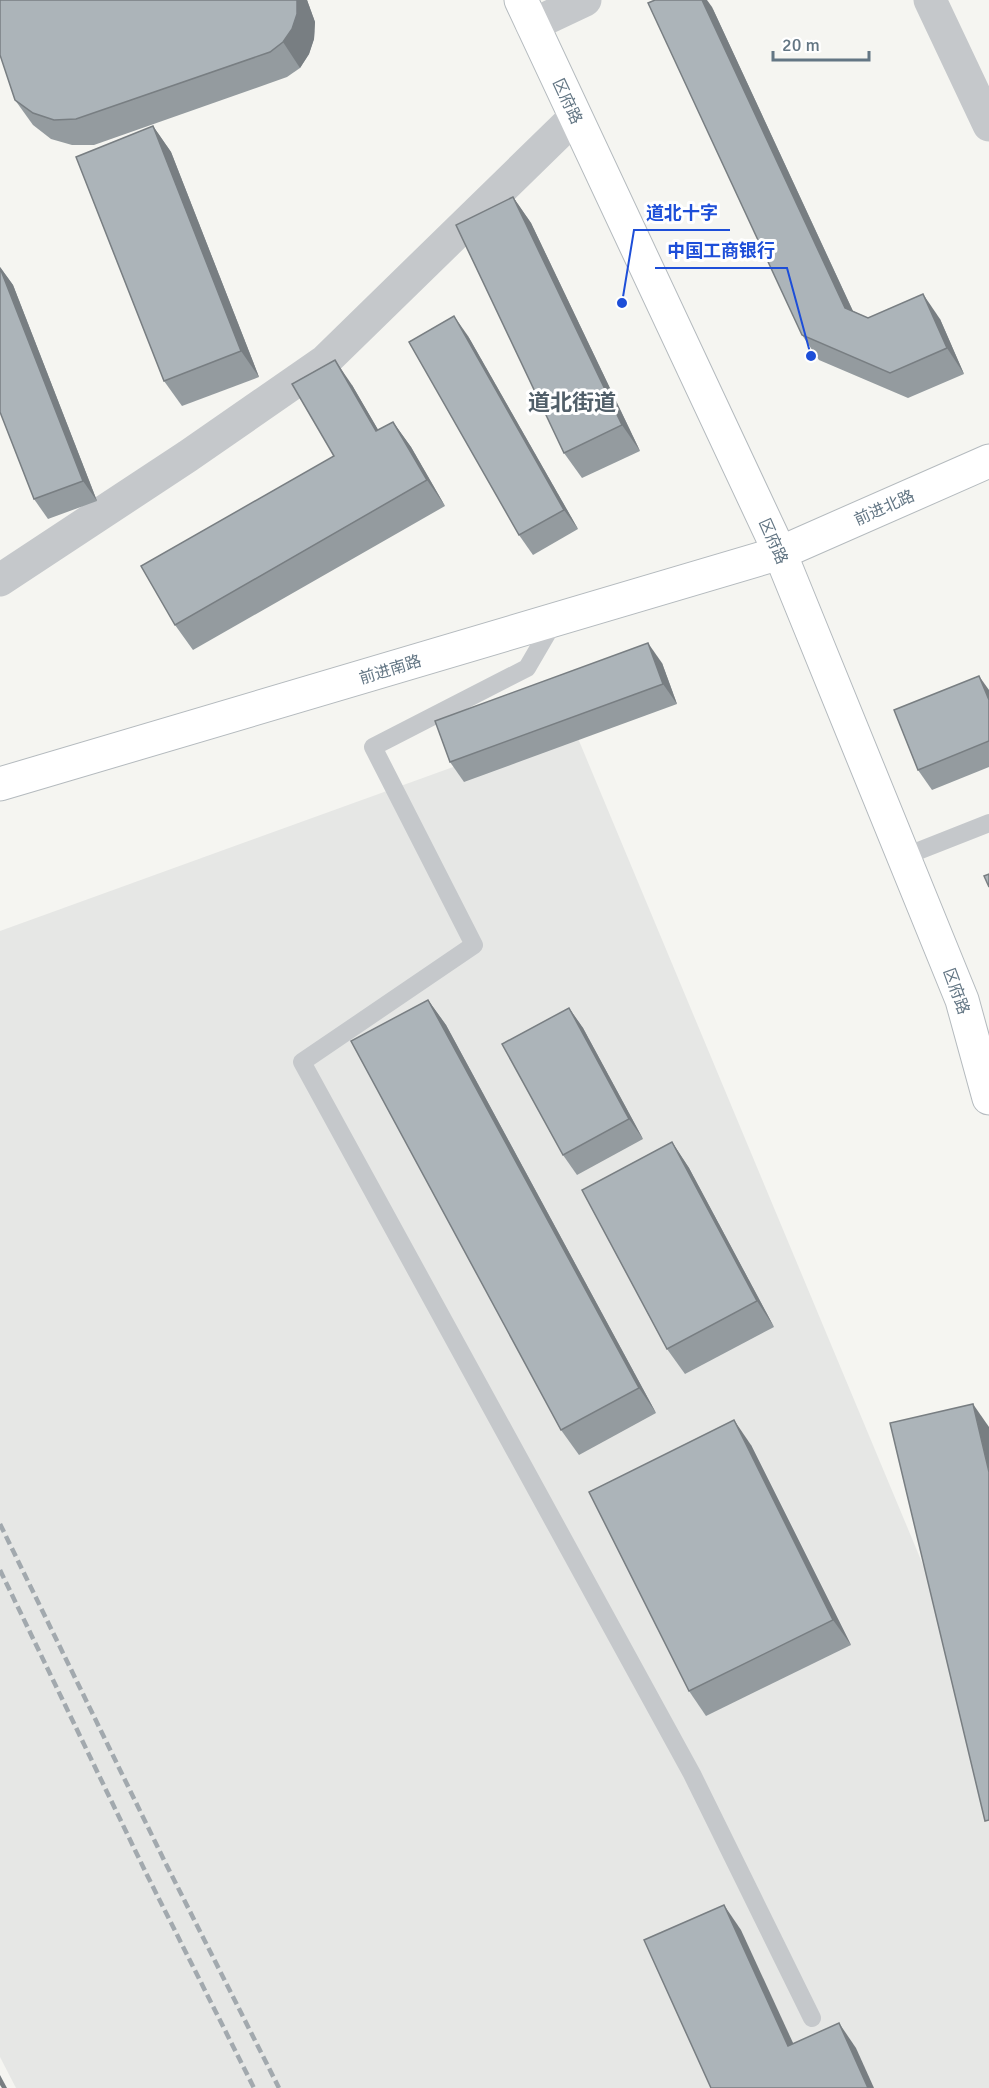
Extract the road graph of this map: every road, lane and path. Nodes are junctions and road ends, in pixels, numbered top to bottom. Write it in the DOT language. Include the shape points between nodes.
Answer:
graph roads {
  1 [pos="585,0"];
  2 [pos="930,0"];
  3 [pos="527,12"];
  4 [pos="575,117"];
  5 [pos="989,124"];
  6 [pos="989,461"];
  7 [pos="780,553"];
  8 [pos="0,580"];
  9 [pos="555,620"];
  10 [pos="0,784"];
  11 [pos="989,823"];
  12 [pos="903,857"];
  13 [pos="989,1098"];
  14 [pos="812,2018"];
  1 -- 3 [label="street"];
  2 -- 5 [label="street"];
  3 -- 4 [label="main road, 区府路"];
  4 -- 7 [label="main road, 区府路"];
  4 -- 8 [label="street" via="325,361"];
  6 -- 7 [label="main road, 前进北路"];
  7 -- 9 [label="main road, 前进南路"];
  7 -- 12 [label="main road, 区府路"];
  9 -- 10 [label="main road, 前进南路"];
  9 -- 14 [label="lane" via="527,668 373,747 474,945 302,1062 692,1774"];
  11 -- 12 [label="lane"];
  12 -- 13 [label="main road, 区府路" via="962,1000"];
}
